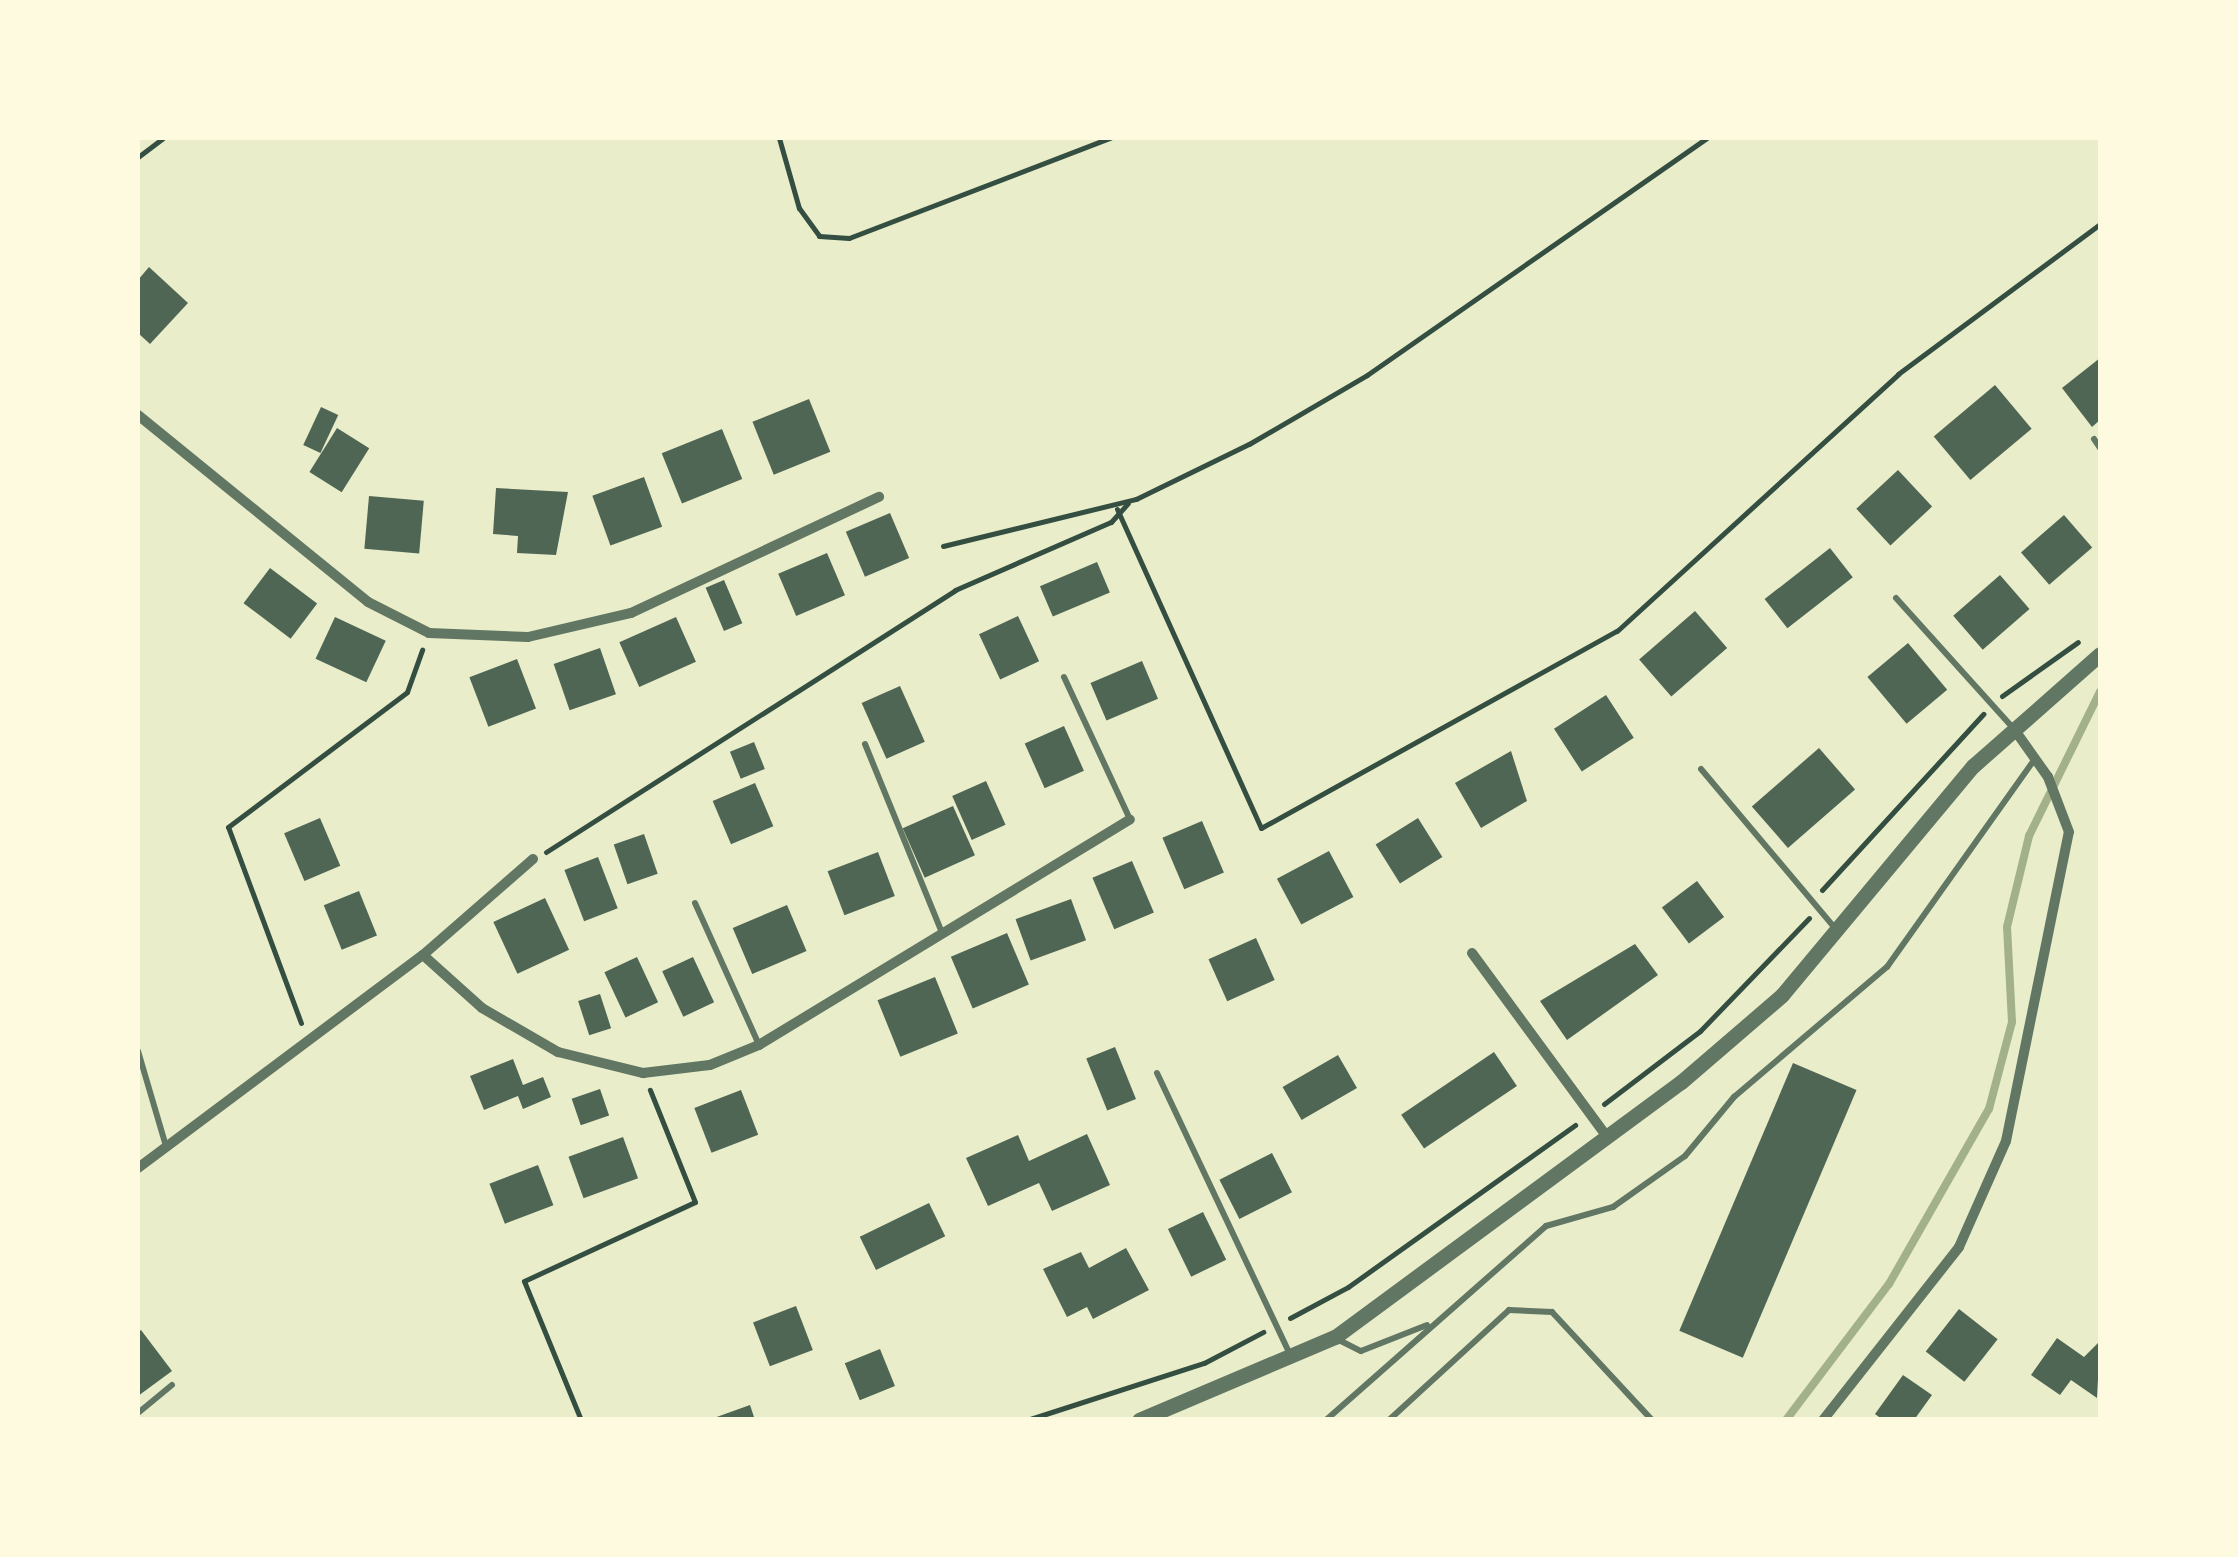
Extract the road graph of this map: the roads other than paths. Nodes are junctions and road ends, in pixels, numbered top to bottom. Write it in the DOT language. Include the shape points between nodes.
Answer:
graph roads {
  1 [pos="138,415"];
  2 [pos="2094,440"];
  3 [pos="2100,448"];
  4 [pos="878,497"];
  5 [pos="1896,598"];
  6 [pos="2100,654"];
  7 [pos="1064,677"];
  8 [pos="2014,729"];
  9 [pos="865,744"];
  10 [pos="2035,759"];
  11 [pos="1701,769"];
  12 [pos="1130,820"];
  13 [pos="533,859"];
  14 [pos="695,903"];
  15 [pos="1836,929"];
  16 [pos="942,934"];
  17 [pos="1472,952"];
  18 [pos="424,955"];
  19 [pos="759,1045"];
  20 [pos="138,1052"];
  21 [pos="1158,1073"];
  22 [pos="1606,1137"];
  23 [pos="166,1146"];
  24 [pos="138,1168"];
  25 [pos="1432,1323"];
  26 [pos="1334,1337"];
  27 [pos="1293,1361"];
  28 [pos="172,1386"];
  29 [pos="138,1413"];
  30 [pos="1139,1420"];
  31 [pos="1326,1420"];
  32 [pos="1388,1420"];
  33 [pos="1652,1420"];
  34 [pos="1824,1420"];
  1 -- 4 [label="street" via="368,602 429,633 528,637 631,613"];
  2 -- 3 [label="lane"];
  5 -- 8 [label="lane"];
  6 -- 8 [label="street"];
  7 -- 12 [label="lane"];
  8 -- 10 [label="street"];
  8 -- 15 [label="street" via="1916,826"];
  9 -- 16 [label="lane"];
  10 -- 25 [label="lane" via="1887,968 1734,1097 1684,1156 1612,1207 1546,1226"];
  10 -- 34 [label="street" via="2062,802 2070,832 1989,1192 1930,1288"];
  11 -- 15 [label="lane"];
  12 -- 16 [label="street"];
  13 -- 18 [label="street"];
  14 -- 19 [label="lane"];
  15 -- 22 [label="street" via="1770,1006"];
  16 -- 19 [label="street"];
  17 -- 22 [label="street"];
  18 -- 19 [label="street" via="482,1008 558,1052 643,1073 710,1065"];
  18 -- 23 [label="street" via="306,1036"];
  20 -- 23 [label="lane"];
  21 -- 27 [label="lane"];
  22 -- 26 [label="street"];
  23 -- 24 [label="street"];
  25 -- 26 [label="lane" via="1361,1351 1346,1351"];
  25 -- 31 [label="lane"];
  26 -- 27 [label="street"];
  27 -- 30 [label="street"];
  28 -- 29 [label="lane"];
  32 -- 33 [label="lane" via="1509,1310 1552,1312"];
}
